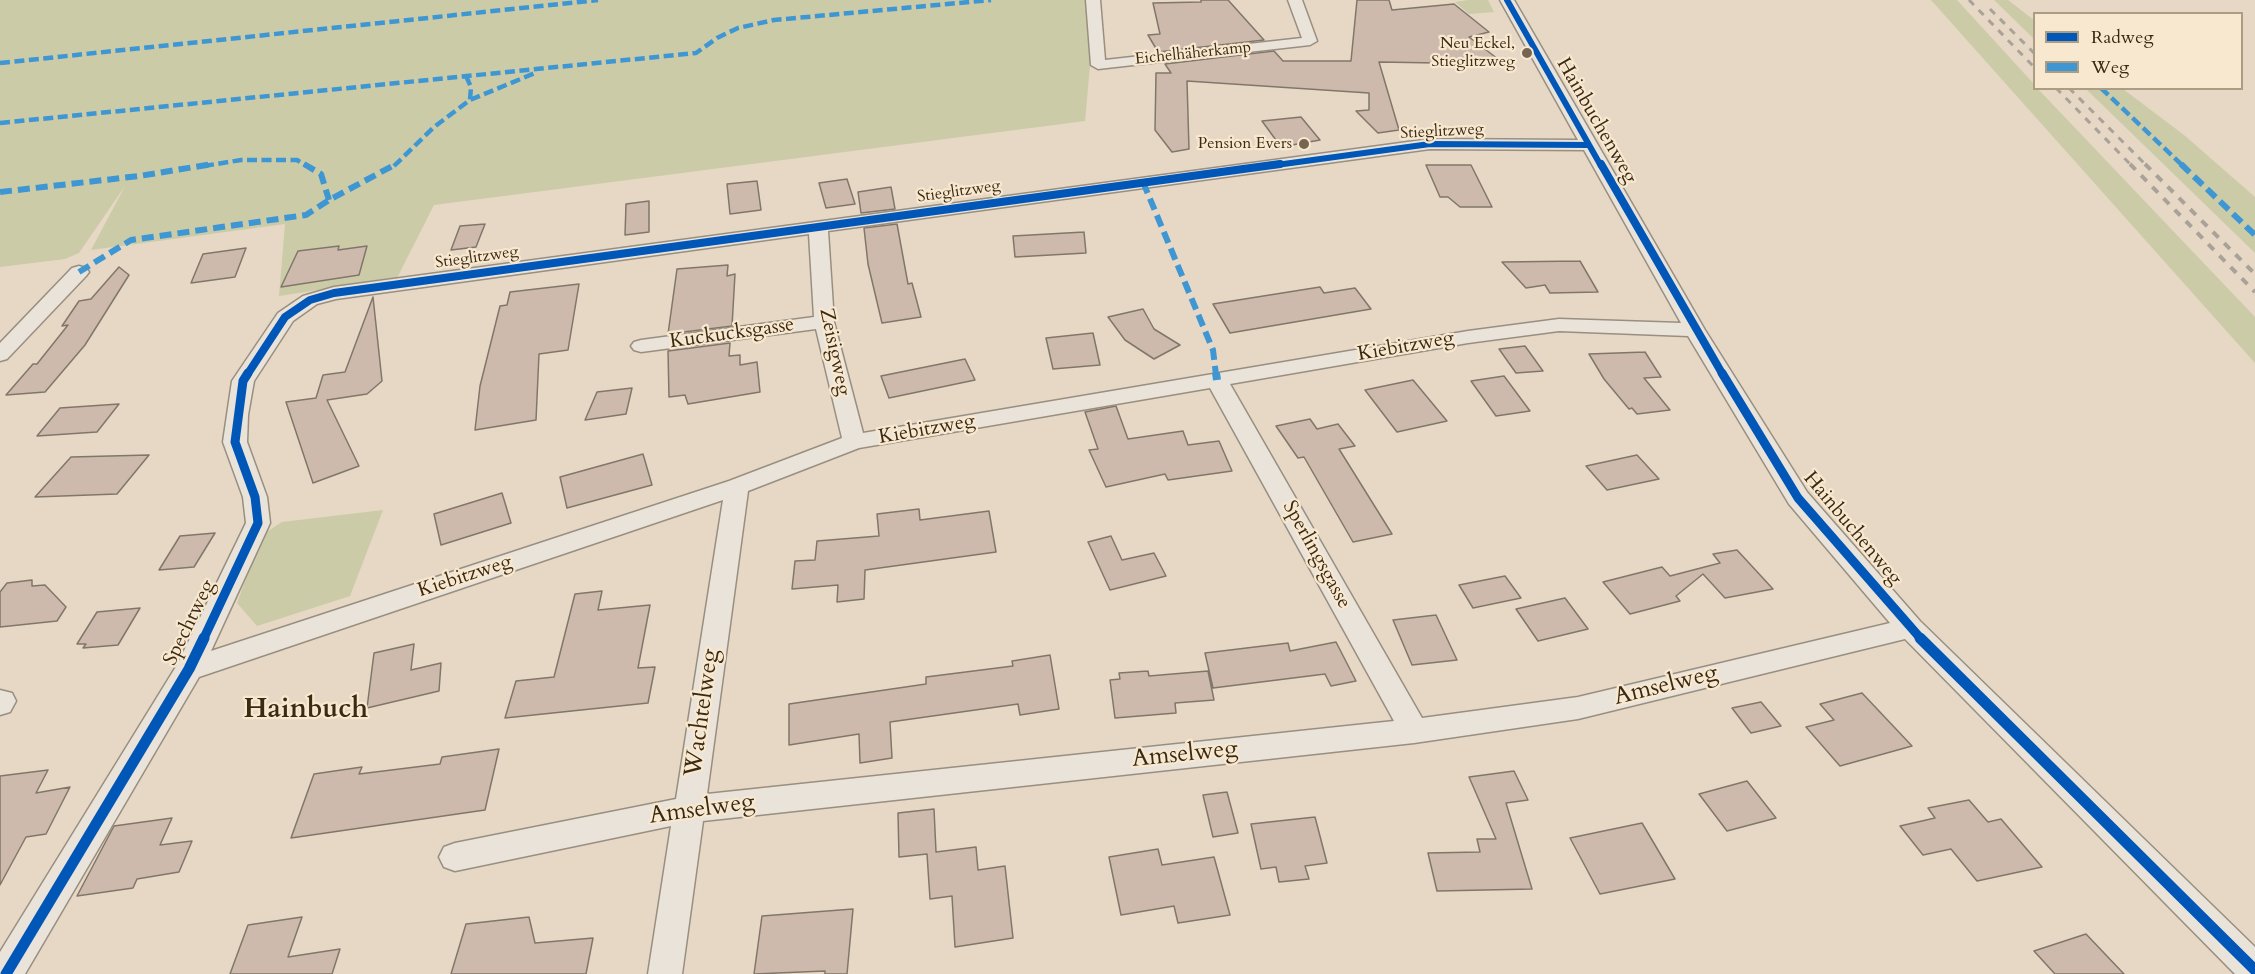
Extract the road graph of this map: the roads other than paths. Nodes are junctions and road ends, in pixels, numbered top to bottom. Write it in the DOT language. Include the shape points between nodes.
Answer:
graph roads {
  1 [pos="1093,0"];
  2 [pos="1295,0"];
  3 [pos="1507,0"];
  4 [pos="1589,145"];
  5 [pos="818,226"];
  6 [pos="79,272"];
  7 [pos="334,293"];
  8 [pos="824,322"];
  9 [pos="1695,330"];
  10 [pos="641,346"];
  11 [pos="0,355"];
  12 [pos="1217,380"];
  13 [pos="854,442"];
  14 [pos="737,487"];
  15 [pos="1910,627"];
  16 [pos="189,669"];
  17 [pos="1414,730"];
  18 [pos="689,809"];
  19 [pos="455,857"];
  20 [pos="2255,970"];
  21 [pos="6,974"];
  22 [pos="665,974"];
  1 -- 2 [label="street, Eichelhäherkamp" via="1098,65 1310,41"];
  3 -- 4 [label="street, Hainbuchenweg"];
  4 -- 5 [label="street, Stieglitzweg" via="1430,144"];
  4 -- 9 [label="street, Hainbuchenweg"];
  5 -- 7 [label="street, Stieglitzweg"];
  5 -- 8 [label="street, Zeisigweg"];
  6 -- 11 [label="street"];
  7 -- 16 [label="street, Spechtweg" via="310,300 285,317 243,381 236,442 255,497 258,523"];
  8 -- 10 [label="street, Kuckucksgasse"];
  8 -- 13 [label="street, Zeisigweg"];
  9 -- 12 [label="street, Kiebitzweg" via="1559,325 1468,336"];
  9 -- 15 [label="street, Hainbuchenweg" via="1798,498"];
  12 -- 13 [label="street, Kiebitzweg"];
  12 -- 17 [label="street, Sperlingsgasse"];
  13 -- 14 [label="street, Kiebitzweg"];
  14 -- 16 [label="street, Kiebitzweg"];
  14 -- 18 [label="street, Wachtelweg"];
  15 -- 17 [label="street, Amselweg" via="1578,708"];
  15 -- 20 [label="street, Hainbuchenweg"];
  16 -- 21 [label="street, Spechtweg"];
  17 -- 18 [label="street, Amselweg"];
  18 -- 19 [label="street, Amselweg"];
  18 -- 22 [label="street, Wachtelweg"];
}
